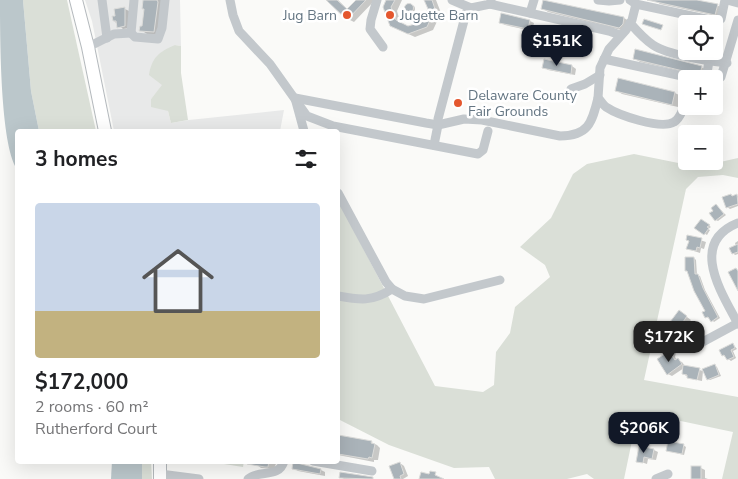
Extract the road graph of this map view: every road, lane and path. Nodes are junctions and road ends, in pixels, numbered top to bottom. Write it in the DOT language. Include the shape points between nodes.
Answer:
graph roads {
  1 [pos="76,0"];
  2 [pos="102,0"];
  3 [pos="134,0"];
  4 [pos="165,0"];
  5 [pos="230,0"];
  6 [pos="377,0"];
  7 [pos="452,0"];
  8 [pos="534,0"];
  9 [pos="598,0"];
  10 [pos="620,0"];
  11 [pos="726,0"];
  12 [pos="491,2"];
  13 [pos="633,2"];
  14 [pos="738,3"];
  15 [pos="471,8"];
  16 [pos="530,13"];
  17 [pos="738,20"];
  18 [pos="630,23"];
  19 [pos="131,33"];
  20 [pos="620,35"];
  21 [pos="107,38"];
  22 [pos="88,47"];
  23 [pos="383,47"];
  24 [pos="604,59"];
  25 [pos="709,61"];
  26 [pos="727,63"];
  27 [pos="708,70"];
  28 [pos="723,72"];
  29 [pos="600,75"];
  30 [pos="678,75"];
  31 [pos="571,88"];
  32 [pos="295,98"];
  33 [pos="598,98"];
  34 [pos="681,115"];
  35 [pos="438,125"];
  36 [pos="105,129"];
  37 [pos="303,129"];
  38 [pos="488,131"];
  39 [pos="434,145"];
  40 [pos="340,197"];
  41 [pos="738,223"];
  42 [pos="500,280"];
  43 [pos="392,289"];
  44 [pos="340,296"];
  45 [pos="738,324"];
  46 [pos="697,345"];
  47 [pos="283,464"];
  48 [pos="331,464"];
  49 [pos="160,471"];
  50 [pos="372,471"];
  51 [pos="668,474"];
  52 [pos="199,479"];
  53 [pos="248,479"];
  54 [pos="656,479"];
  1 -- 22 [label="highway"];
  2 -- 21 [label="street"];
  3 -- 19 [label="street"];
  4 -- 19 [label="street" via="158,39 135,38"];
  5 -- 32 [label="street" via="239,31 270,64"];
  6 -- 23 [label="street" via="370,29"];
  7 -- 15 [label="street"];
  8 -- 16 [label="street"];
  9 -- 10 [label="street"];
  11 -- 13 [label="street" via="721,19 716,21"];
  11 -- 14 [label="street"];
  12 -- 15 [label="street"];
  12 -- 16 [label="street"];
  13 -- 18 [label="street"];
  15 -- 35 [label="street" via="466,13"];
  16 -- 20 [label="street"];
  17 -- 26 [label="street"];
  18 -- 20 [label="street"];
  18 -- 25 [label="street" via="655,47"];
  19 -- 21 [label="street"];
  20 -- 24 [label="street"];
  21 -- 22 [label="street"];
  22 -- 36 [label="highway"];
  24 -- 29 [label="street"];
  24 -- 30 [label="street"];
  25 -- 26 [label="street"];
  25 -- 27 [label="street"];
  26 -- 28 [label="street"];
  29 -- 31 [label="street"];
  29 -- 33 [label="street"];
  32 -- 35 [label="street"];
  32 -- 37 [label="street"];
  32 -- 39 [label="street" via="307,116 320,123"];
  33 -- 34 [label="street" via="615,112 642,121 667,125"];
  33 -- 35 [label="street" via="590,125 571,136 482,120 464,119"];
  35 -- 39 [label="street"];
  38 -- 39 [label="street" via="483,150 478,154"];
  40 -- 43 [label="street"];
  41 -- 45 [label="street" via="720,236 711,259 715,278"];
  42 -- 43 [label="street" via="424,299 405,296"];
  43 -- 44 [label="street" via="368,300"];
  45 -- 46 [label="street"];
  47 -- 53 [label="street" via="272,476 255,475"];
  48 -- 50 [label="street"];
  49 -- 52 [label="street"];
  51 -- 54 [label="street"];
}
